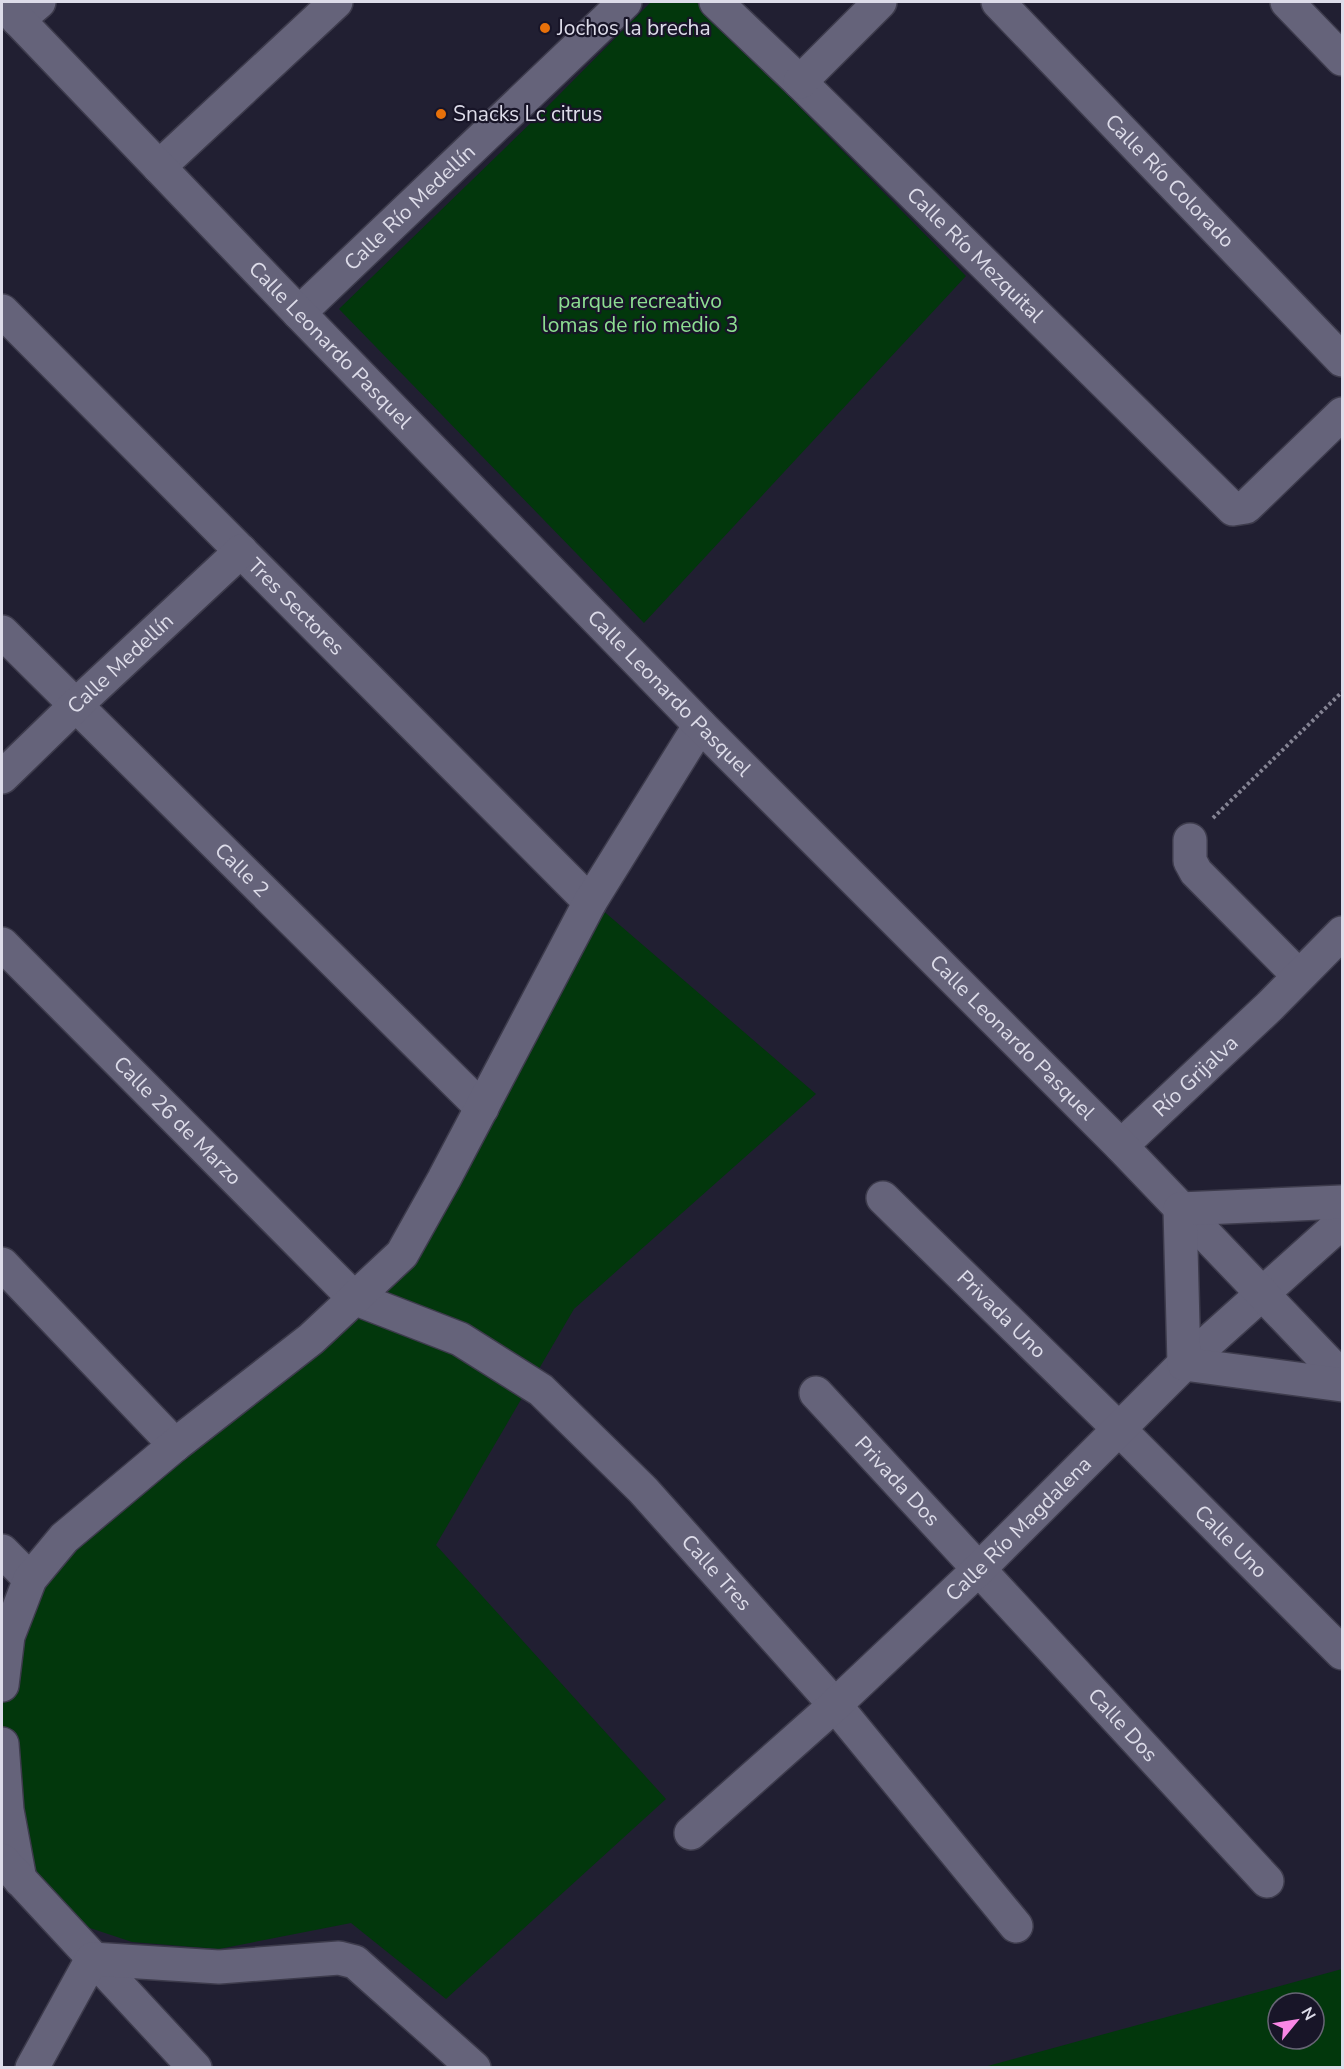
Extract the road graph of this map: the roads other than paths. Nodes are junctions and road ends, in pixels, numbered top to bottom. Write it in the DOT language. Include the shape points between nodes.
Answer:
graph roads {
  1 [pos="336,2"];
  2 [pos="625,2"];
  3 [pos="716,2"];
  4 [pos="880,2"];
  5 [pos="998,2"];
  6 [pos="1287,2"];
  7 [pos="19,8"];
  8 [pos="1342,59"];
  9 [pos="800,82"];
  10 [pos="159,167"];
  11 [pos="2,311"];
  12 [pos="299,313"];
  13 [pos="1342,360"];
  14 [pos="1342,414"];
  15 [pos="241,551"];
  16 [pos="2,632"];
  17 [pos="75,706"];
  18 [pos="700,725"];
  19 [pos="2,777"];
  20 [pos="1191,840"];
  21 [pos="591,902"];
  22 [pos="1342,933"];
  23 [pos="2,944"];
  24 [pos="1299,976"];
  25 [pos="482,1108"];
  26 [pos="1121,1146"];
  27 [pos="883,1198"];
  28 [pos="1342,1202"];
  29 [pos="1179,1209"];
  30 [pos="1342,1222"];
  31 [pos="2,1264"];
  32 [pos="1262,1294"];
  33 [pos="354,1298"];
  34 [pos="1184,1364"];
  35 [pos="1342,1377"];
  36 [pos="1342,1385"];
  37 [pos="816,1394"];
  38 [pos="1120,1430"];
  39 [pos="175,1445"];
  40 [pos="2,1551"];
  41 [pos="979,1569"];
  42 [pos="30,1580"];
  43 [pos="1342,1653"];
  44 [pos="2,1685"];
  45 [pos="835,1705"];
  46 [pos="2,1744"];
  47 [pos="691,1833"];
  48 [pos="11,1870"];
  49 [pos="1267,1881"];
  50 [pos="1016,1926"];
  51 [pos="92,1959"];
  52 [pos="32,2067"];
  53 [pos="195,2067"];
  54 [pos="474,2067"];
  1 -- 10 [label="street"];
  2 -- 12 [label="street, Calle Río Medellín"];
  3 -- 9 [label="street, Calle Río Mezquital"];
  4 -- 9 [label="street"];
  5 -- 13 [label="street, Calle Río Colorado"];
  6 -- 8 [label="street"];
  7 -- 10 [label="street, Calle Leonardo Pasquel"];
  9 -- 14 [label="street, Calle Río Mezquital" via="1233,510 1246,507"];
  10 -- 12 [label="street, Calle Leonardo Pasquel"];
  11 -- 15 [label="street, Tres Sectores"];
  12 -- 18 [label="street, Calle Leonardo Pasquel"];
  15 -- 17 [label="street, Calle Medellín"];
  15 -- 21 [label="street, Tres Sectores"];
  16 -- 17 [label="street, Calle 2"];
  17 -- 19 [label="street, Calle Medellín"];
  17 -- 25 [label="street, Calle 2"];
  18 -- 21 [label="street"];
  18 -- 26 [label="street, Calle Leonardo Pasquel"];
  20 -- 24 [label="street" via="1190,861 1196,872"];
  21 -- 25 [label="street"];
  22 -- 24 [label="street, Río Grijalva"];
  23 -- 33 [label="street, Calle 26 de Marzo"];
  24 -- 26 [label="street, Río Grijalva"];
  25 -- 33 [label="street" via="402,1254"];
  26 -- 29 [label="street, Calle Leonardo Pasquel"];
  27 -- 38 [label="street, Privada Uno"];
  28 -- 29 [label="street"];
  29 -- 32 [label="street, Calle Leonardo Pasquel"];
  29 -- 34 [label="street"];
  30 -- 32 [label="street, Calle Río Magdalena"];
  31 -- 39 [label="street"];
  32 -- 34 [label="street, Calle Río Magdalena"];
  32 -- 35 [label="street, Calle Leonardo Pasquel"];
  33 -- 39 [label="street" via="311,1339"];
  33 -- 45 [label="street, Calle Tres" via="460,1339 540,1390 643,1490"];
  34 -- 36 [label="street"];
  34 -- 38 [label="street, Calle Río Magdalena"];
  37 -- 41 [label="street, Privada Dos"];
  38 -- 41 [label="street, Calle Río Magdalena"];
  38 -- 43 [label="street, Calle Uno"];
  39 -- 42 [label="street" via="64,1538"];
  40 -- 42 [label="street"];
  41 -- 45 [label="street, Calle Río Magdalena"];
  41 -- 49 [label="street, Calle Dos"];
  42 -- 44 [label="street" via="8,1636"];
  45 -- 47 [label="street, Calle Río Magdalena"];
  45 -- 50 [label="street, Calle Tres"];
  46 -- 48 [label="street"];
  48 -- 51 [label="street"];
  51 -- 52 [label="street"];
  51 -- 53 [label="street"];
  51 -- 54 [label="street" via="219,1967 339,1958 355,1962"];
}
